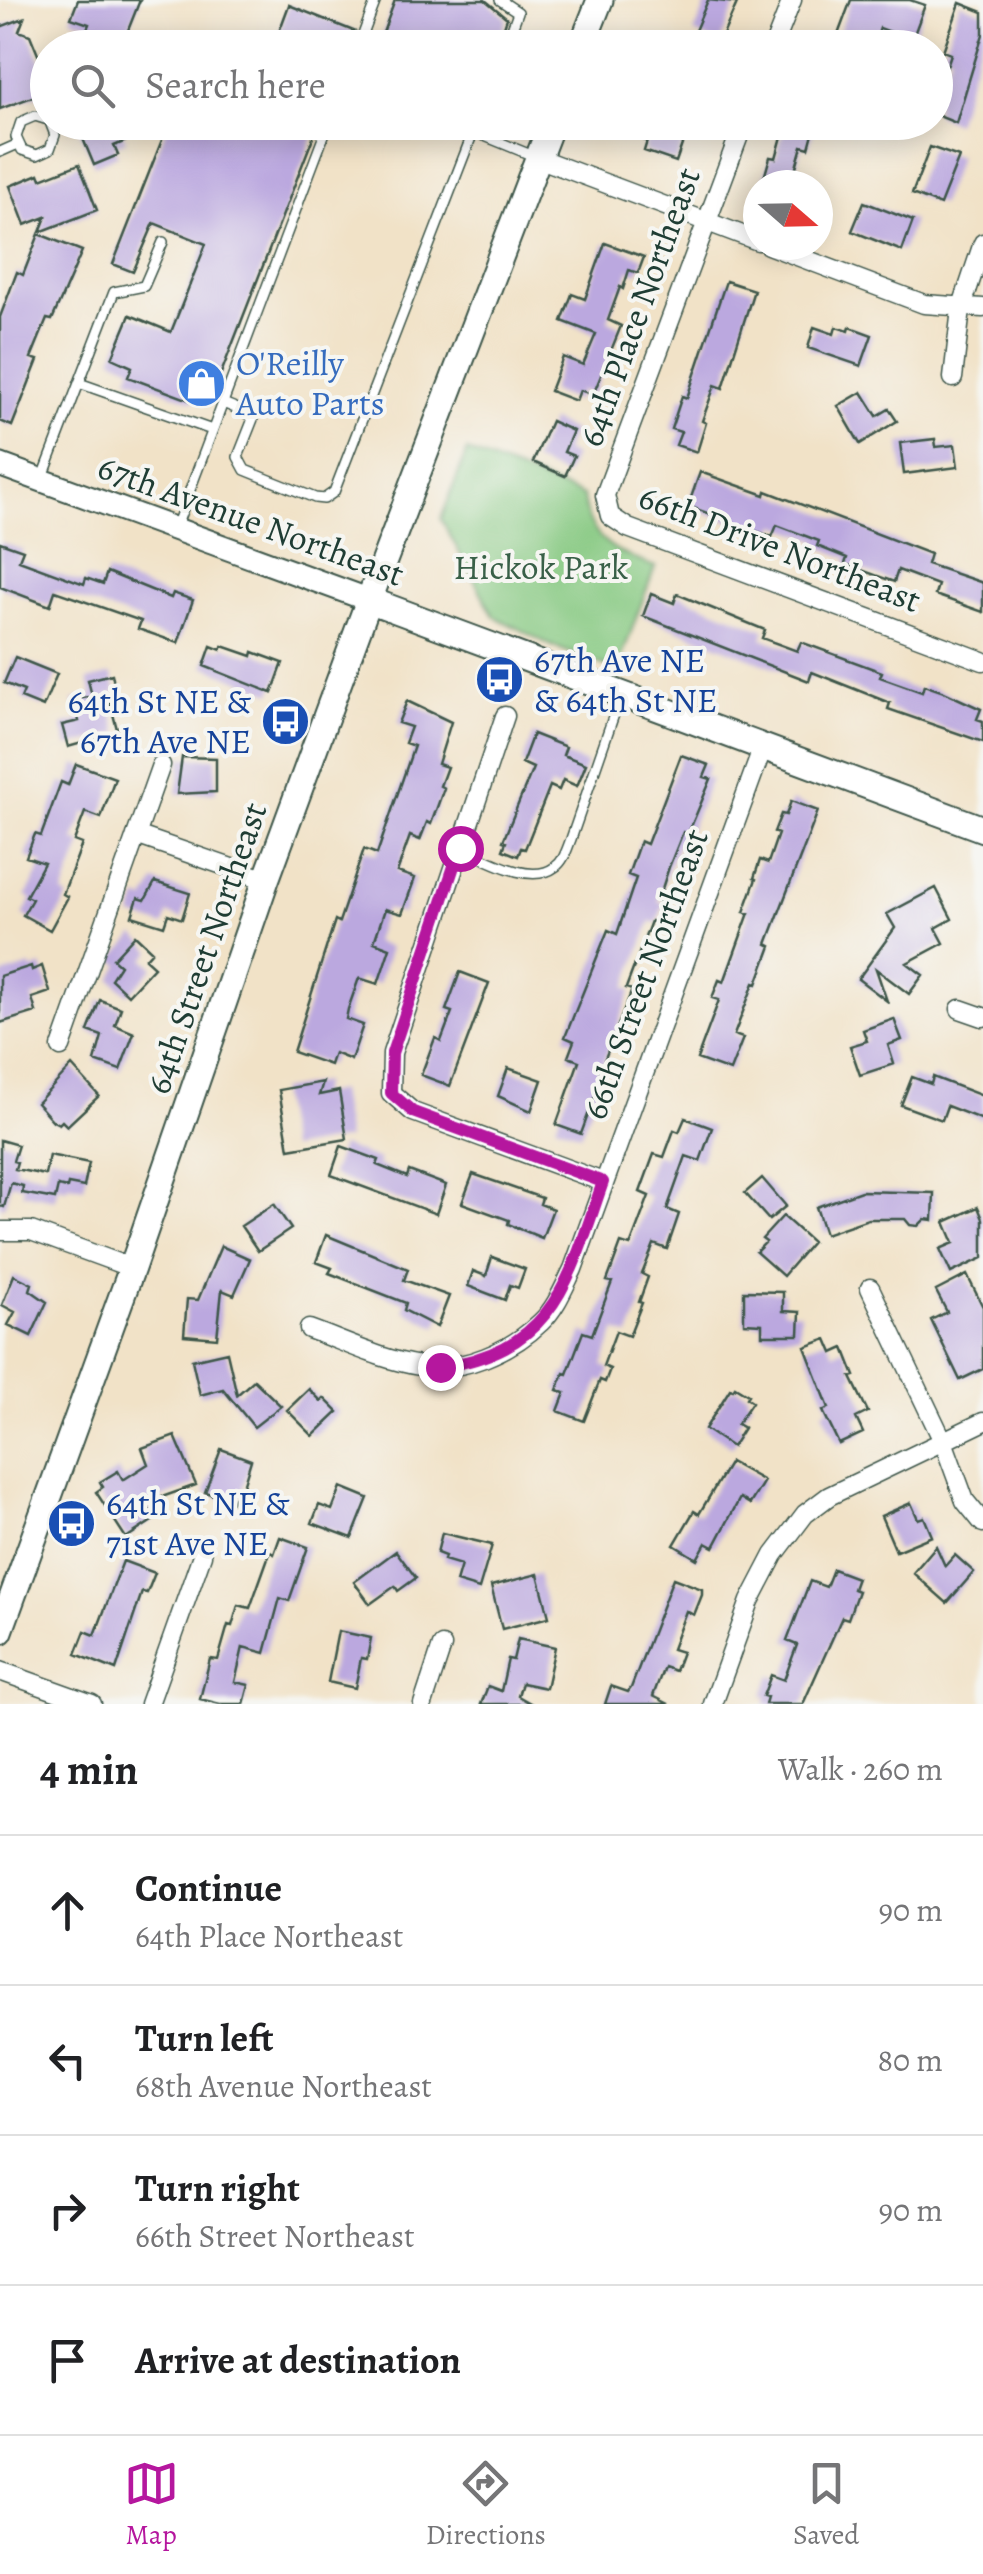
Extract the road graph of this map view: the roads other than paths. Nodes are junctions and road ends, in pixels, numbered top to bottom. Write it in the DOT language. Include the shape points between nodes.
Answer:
graph roads {
  1 [pos="376,0"];
  2 [pos="500,0"];
  3 [pos="600,0"];
  4 [pos="792,0"];
  5 [pos="365,30"];
  6 [pos="512,30"];
  7 [pos="588,30"];
  8 [pos="780,30"];
  9 [pos="30,118"];
  10 [pos="54,140"];
  11 [pos="322,140"];
  12 [pos="470,140"];
  13 [pos="501,140"];
  14 [pos="545,140"];
  15 [pos="737,140"];
  16 [pos="18,144"];
  17 [pos="0,152"];
  18 [pos="538,158"];
  19 [pos="705,221"];
  20 [pos="743,235"];
  21 [pos="163,242"];
  22 [pos="983,243"];
  23 [pos="808,260"];
  24 [pos="983,308"];
  25 [pos="961,309"];
  26 [pos="954,378"];
  27 [pos="79,383"];
  28 [pos="223,403"];
  29 [pos="212,430"];
  30 [pos="0,465"];
  31 [pos="42,480"];
  32 [pos="610,516"];
  33 [pos="175,529"];
  34 [pos="368,600"];
  35 [pos="983,660"];
  36 [pos="621,694"];
  37 [pos="506,716"];
  38 [pos="763,747"];
  39 [pos="161,764"];
  40 [pos="983,829"];
  41 [pos="136,835"];
  42 [pos="460,848"];
  43 [pos="266,880"];
  44 [pos="960,1009"];
  45 [pos="983,1017"];
  46 [pos="62,1047"];
  47 [pos="603,1182"];
  48 [pos="0,1231"];
  49 [pos="132,1268"];
  50 [pos="870,1288"];
  51 [pos="309,1329"];
  52 [pos="983,1422"];
  53 [pos="943,1441"];
  54 [pos="983,1523"];
  55 [pos="202,1555"];
  56 [pos="0,1631"];
  57 [pos="442,1646"];
  58 [pos="0,1671"];
  59 [pos="92,1704"];
  60 [pos="149,1704"];
  61 [pos="422,1704"];
  62 [pos="713,1704"];
  1 -- 5 [label="lane"];
  2 -- 6 [label="lane" via="518,12"];
  3 -- 7 [label="main road"];
  4 -- 8 [label="street"];
  9 -- 16 [label="lane" via="17,129"];
  10 -- 16 [label="lane" via="44,154 29,154"];
  11 -- 28 [label="lane"];
  12 -- 28 [label="lane" via="334,492 315,498 244,470 238,458 253,419"];
  13 -- 18 [label="lane"];
  14 -- 18 [label="main road, 64th Street Northeast"];
  15 -- 19 [label="street, 64th Place Northeast"];
  16 -- 17 [label="lane"];
  18 -- 19 [label="street"];
  18 -- 34 [label="main road, 64th Street Northeast"];
  19 -- 20 [label="street"];
  19 -- 32 [label="street, 64th Place Northeast" via="605,494"];
  21 -- 27 [label="lane" via="144,286 114,292"];
  22 -- 25 [label="street"];
  23 -- 25 [label="street" via="924,304"];
  24 -- 25 [label="street"];
  25 -- 26 [label="street"];
  27 -- 29 [label="lane"];
  27 -- 31 [label="lane"];
  28 -- 29 [label="lane"];
  29 -- 33 [label="lane"];
  30 -- 31 [label="street, 67th Avenue Northeast"];
  31 -- 33 [label="street, 67th Avenue Northeast"];
  32 -- 35 [label="street, 66th Drive Northeast"];
  33 -- 34 [label="street, 67th Avenue Northeast"];
  34 -- 36 [label="main road, 67th Avenue Northeast"];
  34 -- 43 [label="main road, 64th Street Northeast"];
  36 -- 38 [label="main road, 67th Avenue Northeast"];
  36 -- 42 [label="lane" via="571,839 554,868 521,872"];
  37 -- 42 [label="street"];
  38 -- 40 [label="main road, 67th Avenue Northeast"];
  38 -- 47 [label="street, 66th Street Northeast"];
  39 -- 41 [label="street"];
  41 -- 43 [label="street"];
  41 -- 46 [label="street"];
  42 -- 47 [label="street" via="392,1053 391,1093 413,1112"];
  43 -- 49 [label="main road, 64th Street Northeast"];
  44 -- 45 [label="street"];
  47 -- 51 [label="street, 66th Street Northeast" via="558,1298 543,1320 503,1349 459,1364 422,1366"];
  48 -- 49 [label="street" via="32,1232"];
  49 -- 56 [label="main road, 64th Street Northeast"];
  50 -- 53 [label="street"];
  52 -- 53 [label="street"];
  53 -- 54 [label="street" via="965,1500"];
  53 -- 62 [label="street" via="805,1514 750,1601"];
  55 -- 60 [label="street"];
  57 -- 61 [label="street"];
  58 -- 59 [label="street"];
}
